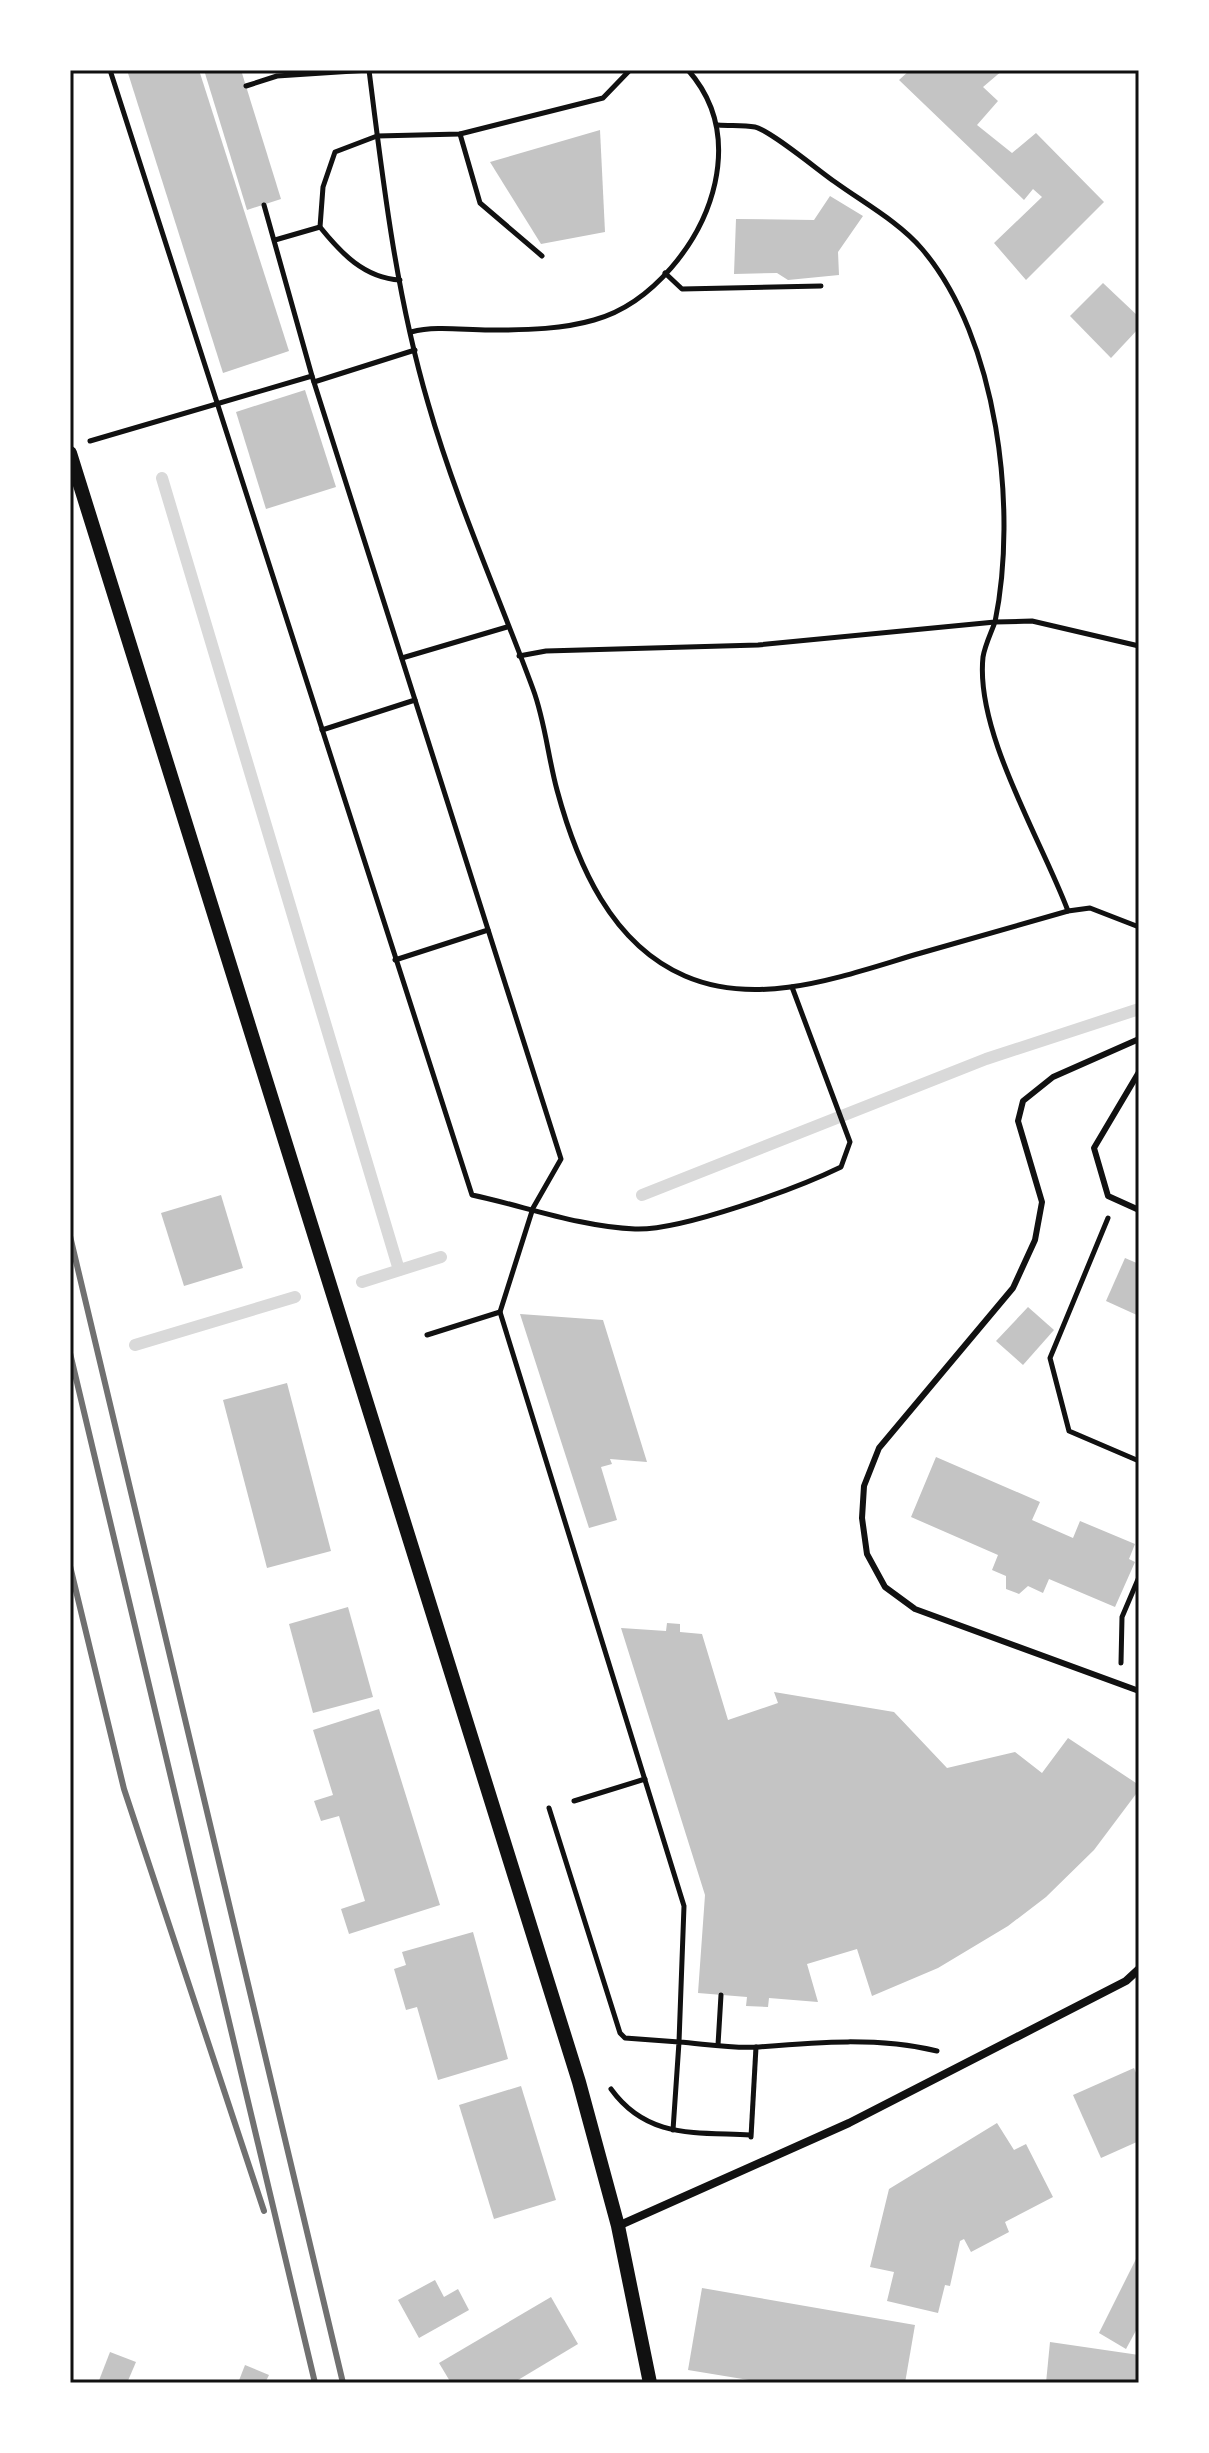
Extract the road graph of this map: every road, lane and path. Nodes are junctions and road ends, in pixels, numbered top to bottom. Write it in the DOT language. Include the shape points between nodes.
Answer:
graph roads {
  1 [pos="110,70"];
  2 [pos="369,70"];
  3 [pos="630,70"];
  4 [pos="688,70"];
  5 [pos="246,86"];
  6 [pos="718,125"];
  7 [pos="460,134"];
  8 [pos="377,136"];
  9 [pos="264,205"];
  10 [pos="320,227"];
  11 [pos="275,240"];
  12 [pos="542,256"];
  13 [pos="665,273"];
  14 [pos="400,280"];
  15 [pos="821,286"];
  16 [pos="411,332"];
  17 [pos="415,350"];
  18 [pos="313,379"];
  19 [pos="218,405"];
  20 [pos="85,442"];
  21 [pos="70,453"];
  22 [pos="995,622"];
  23 [pos="507,627"];
  24 [pos="1139,646"];
  25 [pos="519,656"];
  26 [pos="402,658"];
  27 [pos="415,700"];
  28 [pos="322,730"];
  29 [pos="1068,911"];
  30 [pos="1139,927"];
  31 [pos="488,930"];
  32 [pos="395,960"];
  33 [pos="792,987"];
  34 [pos="1139,1039"];
  35 [pos="1139,1072"];
  36 [pos="1108,1196"];
  37 [pos="533,1208"];
  38 [pos="1139,1210"];
  39 [pos="500,1312"];
  40 [pos="427,1335"];
  41 [pos="1139,1461"];
  42 [pos="1139,1577"];
  43 [pos="1121,1684"];
  44 [pos="1139,1691"];
  45 [pos="645,1779"];
  46 [pos="574,1801"];
  47 [pos="549,1808"];
  48 [pos="1139,1969"];
  49 [pos="721,1995"];
  50 [pos="679,2042"];
  51 [pos="909,2044"];
  52 [pos="718,2045"];
  53 [pos="756,2047"];
  54 [pos="579,2082"];
  55 [pos="752,2108"];
  56 [pos="673,2130"];
  57 [pos="750,2135"];
  58 [pos="618,2226"];
  59 [pos="650,2383"];
  1 -- 19 [label="path"];
  2 -- 5 [label="path" via="277,76"];
  2 -- 8 [label="path"];
  3 -- 7 [label="path" via="603,98"];
  4 -- 6 [label="path" via="703,87"];
  6 -- 13 [label="path" via="720,159 712,194 685,251"];
  6 -- 22 [label="path" via="758,127 899,227 939,273 960,312 991,407 1003,488"];
  7 -- 8 [label="path"];
  7 -- 12 [label="path" via="480,203"];
  8 -- 10 [label="path" via="335,152 323,187"];
  8 -- 14 [label="path"];
  9 -- 11 [label="path"];
  10 -- 11 [label="path"];
  10 -- 14 [label="path" via="344,258 386,279"];
  11 -- 18 [label="path"];
  13 -- 15 [label="path" via="682,289"];
  13 -- 16 [label="path" via="627,305 595,320 535,329 429,327"];
  14 -- 16 [label="path"];
  16 -- 17 [label="path"];
  17 -- 18 [label="path"];
  17 -- 23 [label="path" via="450,471"];
  18 -- 19 [label="path"];
  18 -- 26 [label="path"];
  19 -- 20 [label="path"];
  19 -- 28 [label="path"];
  21 -- 54 [label="street"];
  22 -- 24 [label="path" via="1032,621"];
  22 -- 25 [label="path" via="758,645"];
  22 -- 29 [label="path" via="983,655 984,692 998,746"];
  23 -- 25 [label="path"];
  23 -- 26 [label="path"];
  25 -- 33 [label="path" via="534,691 583,868 628,938 688,978 760,990"];
  26 -- 27 [label="path"];
  27 -- 28 [label="path"];
  27 -- 31 [label="path"];
  28 -- 32 [label="path"];
  29 -- 30 [label="path" via="1090,908"];
  29 -- 33 [label="path"];
  31 -- 32 [label="path"];
  31 -- 37 [label="path" via="561,1159"];
  32 -- 37 [label="path" via="472,1195"];
  33 -- 37 [label="path" via="848,1139 841,1167 807,1184 661,1228 615,1228"];
  34 -- 43 [label="lane" via="1053,1077 1023,1101 1018,1121 1042,1202 1035,1240 1013,1288 879,1448 864,1486 862,1518 867,1554 885,1587 915,1609"];
  35 -- 36 [label="lane" via="1094,1148"];
  36 -- 38 [label="lane"];
  36 -- 41 [label="path" via="1108,1220 1050,1358 1069,1431"];
  37 -- 39 [label="path"];
  39 -- 40 [label="path"];
  39 -- 45 [label="path"];
  42 -- 43 [label="path" via="1122,1617"];
  43 -- 44 [label="lane"];
  45 -- 46 [label="path"];
  45 -- 50 [label="path" via="684,1906"];
  47 -- 50 [label="path" via="620,2033 625,2038"];
  48 -- 58 [label="street" via="1126,1981 849,2123"];
  49 -- 52 [label="path"];
  50 -- 52 [label="path"];
  50 -- 56 [label="path"];
  51 -- 53 [label="path" via="805,2041"];
  52 -- 53 [label="path"];
  53 -- 55 [label="path"];
  54 -- 56 [label="path" via="602,2074 613,2093 641,2119"];
  54 -- 58 [label="street"];
  56 -- 57 [label="path"];
  58 -- 59 [label="street"];
}
